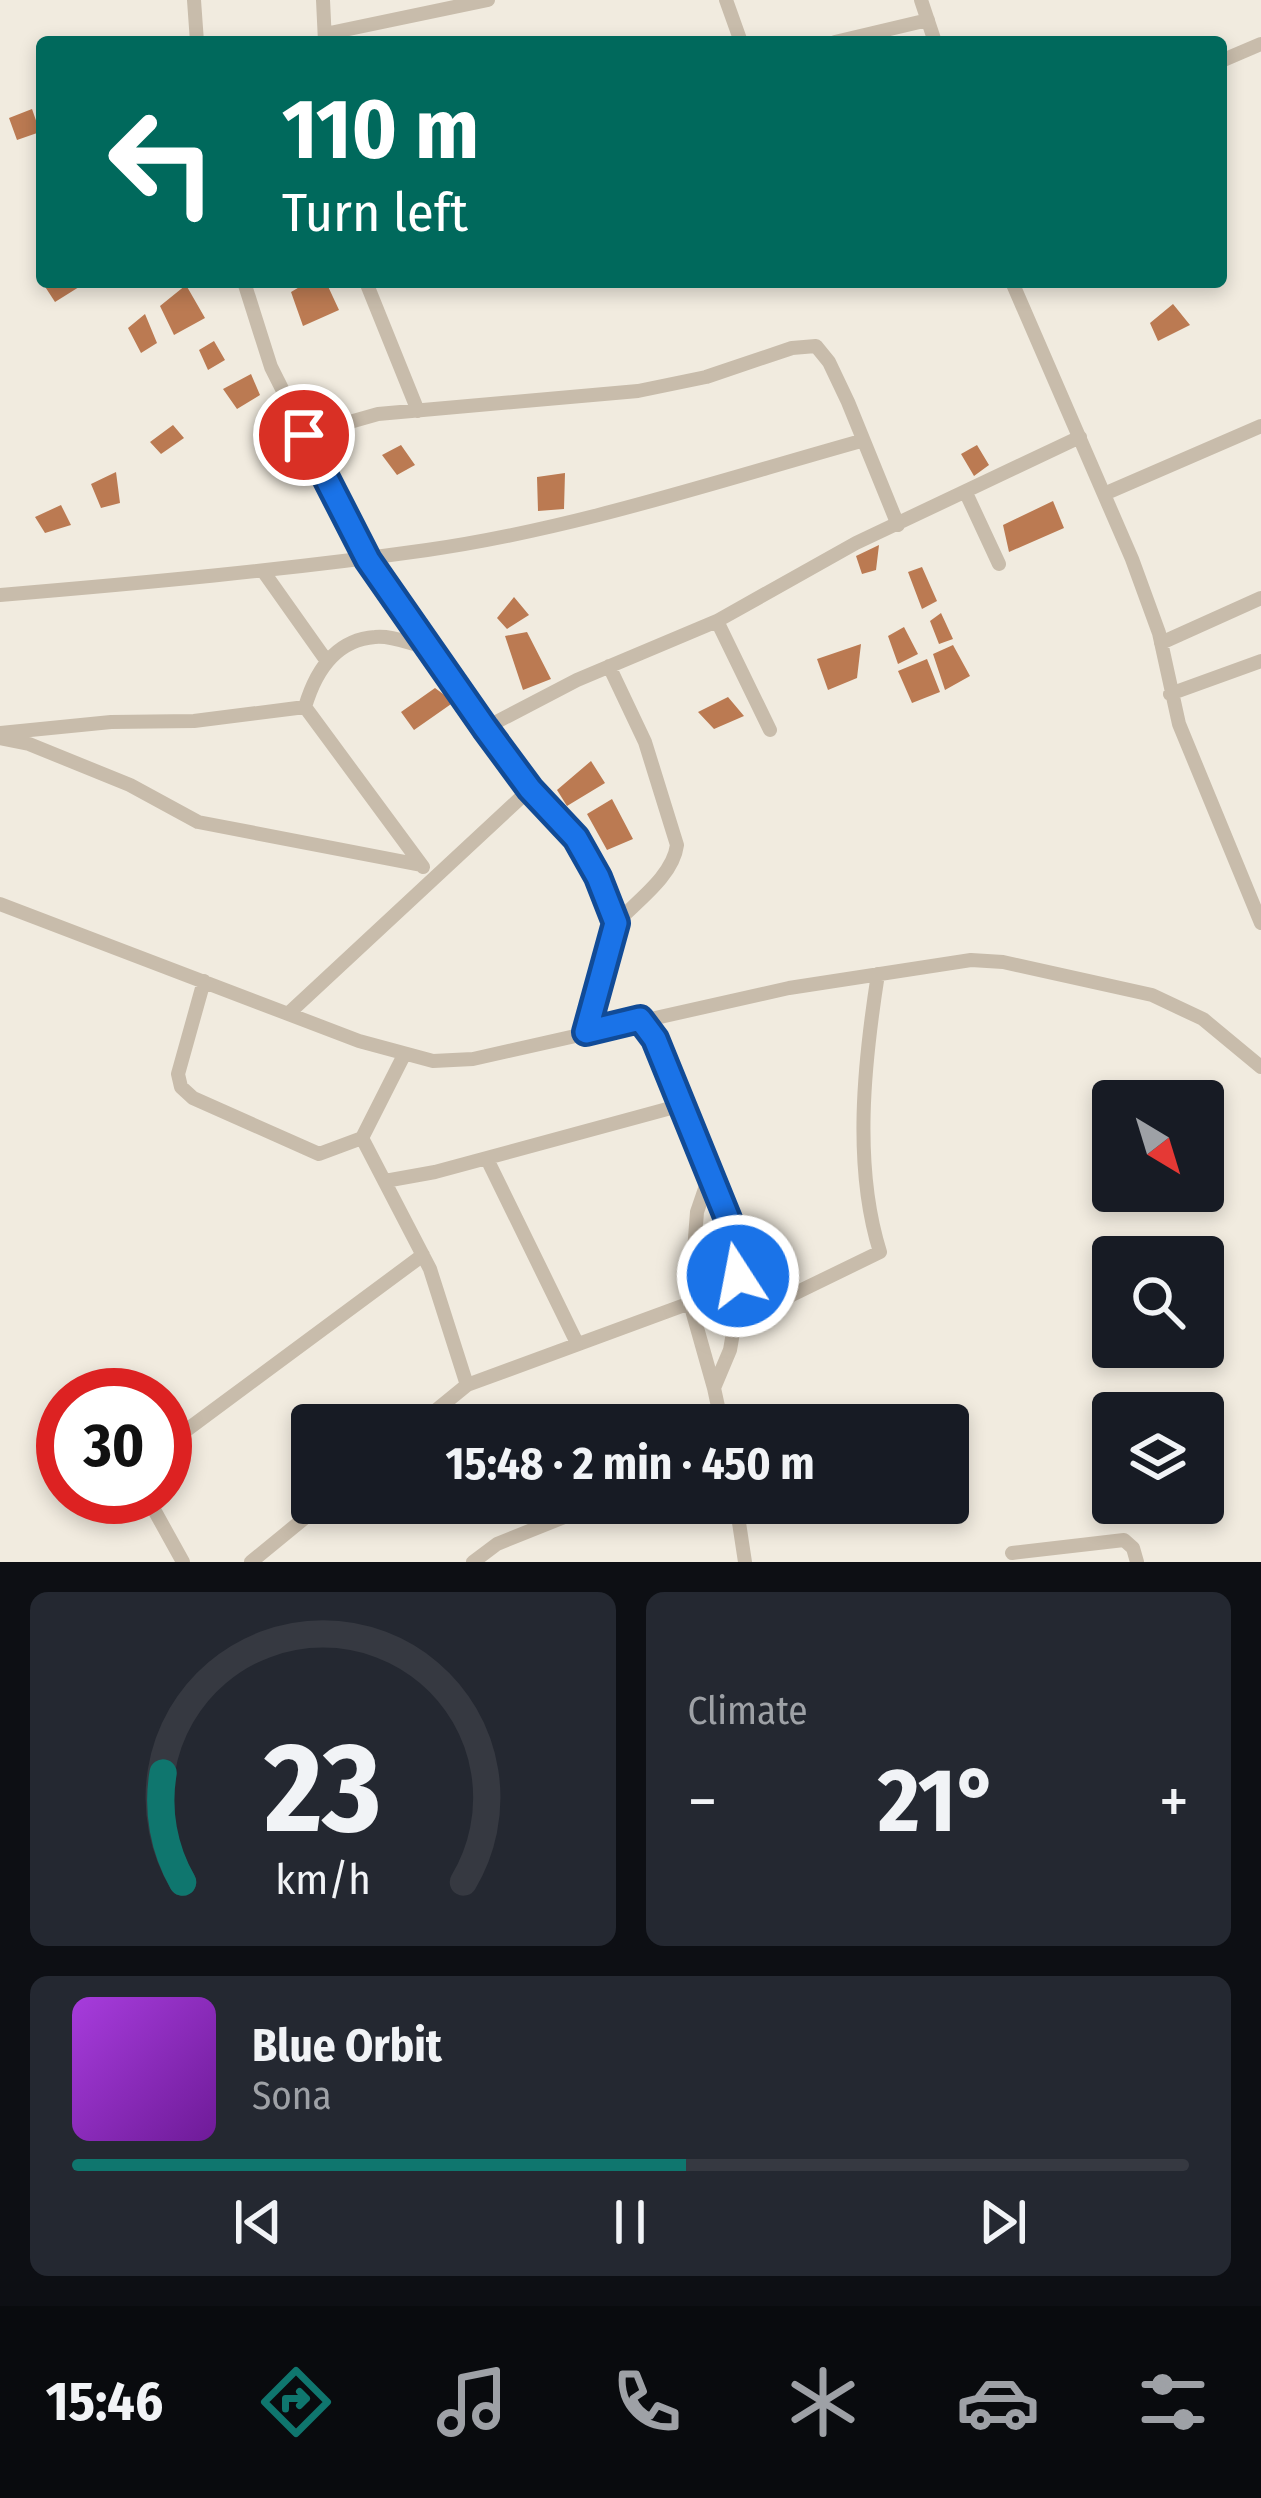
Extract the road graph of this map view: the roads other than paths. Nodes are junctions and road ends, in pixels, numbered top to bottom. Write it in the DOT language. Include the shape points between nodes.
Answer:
graph roads {
  1 [pos="194,0"];
  2 [pos="322,0"];
  3 [pos="488,0"];
  4 [pos="726,0"];
  5 [pos="921,0"];
  6 [pos="928,20"];
  7 [pos="197,36"];
  8 [pos="325,36"];
  9 [pos="334,36"];
  10 [pos="739,36"];
  11 [pos="860,36"];
  12 [pos="933,36"];
  13 [pos="1261,44"];
  14 [pos="1227,58"];
  15 [pos="246,288"];
  16 [pos="368,288"];
  17 [pos="1015,288"];
  18 [pos="418,411"];
  19 [pos="1261,426"];
  20 [pos="304,435"];
  21 [pos="1080,437"];
  22 [pos="861,441"];
  23 [pos="1111,491"];
  24 [pos="966,493"];
  25 [pos="898,525"];
  26 [pos="368,560"];
  27 [pos="999,564"];
  28 [pos="263,571"];
  29 [pos="0,595"];
  30 [pos="1261,598"];
  31 [pos="717,621"];
  32 [pos="1161,644"];
  33 [pos="433,648"];
  34 [pos="326,660"];
  35 [pos="1261,661"];
  36 [pos="609,666"];
  37 [pos="1171,694"];
  38 [pos="304,707"];
  39 [pos="485,728"];
  40 [pos="770,730"];
  41 [pos="0,735"];
  42 [pos="530,789"];
  43 [pos="421,866"];
  44 [pos="435,875"];
  45 [pos="0,904"];
  46 [pos="616,923"];
  47 [pos="1261,923"];
  48 [pos="878,974"];
  49 [pos="204,981"];
  50 [pos="289,1014"];
  51 [pos="640,1019"];
  52 [pos="586,1032"];
  53 [pos="404,1055"];
  54 [pos="1261,1066"];
  55 [pos="682,1106"];
  56 [pos="362,1138"];
  57 [pos="487,1159"];
  58 [pos="710,1174"];
  59 [pos="385,1180"];
  60 [pos="422,1256"];
  61 [pos="690,1303"];
  62 [pos="734,1323"];
  63 [pos="578,1343"];
  64 [pos="467,1385"];
  65 [pos="714,1388"];
  66 [pos="444,1404"];
  67 [pos="717,1404"];
  68 [pos="192,1425"];
  69 [pos="162,1524"];
  70 [pos="297,1524"];
  71 [pos="547,1524"];
  72 [pos="739,1524"];
  73 [pos="1012,1553"];
  74 [pos="183,1562"];
  75 [pos="251,1562"];
  76 [pos="472,1562"];
  77 [pos="745,1562"];
  78 [pos="1137,1562"];
  1 -- 7 [label="street"];
  2 -- 8 [label="street"];
  3 -- 9 [label="street"];
  4 -- 10 [label="street"];
  5 -- 6 [label="street"];
  6 -- 11 [label="street"];
  6 -- 12 [label="street"];
  13 -- 14 [label="street"];
  15 -- 20 [label="street"];
  16 -- 18 [label="street"];
  17 -- 21 [label="street"];
  18 -- 20 [label="street"];
  18 -- 22 [label="street" via="638,391 807,346 830,362"];
  19 -- 23 [label="street"];
  20 -- 26 [label="street"];
  21 -- 24 [label="street"];
  21 -- 32 [label="street"];
  22 -- 25 [label="street"];
  22 -- 26 [label="street" via="551,525"];
  24 -- 25 [label="street"];
  24 -- 27 [label="street"];
  25 -- 31 [label="street"];
  26 -- 28 [label="street"];
  26 -- 33 [label="street"];
  28 -- 29 [label="street"];
  28 -- 34 [label="street"];
  30 -- 32 [label="street"];
  31 -- 36 [label="street"];
  31 -- 40 [label="street"];
  32 -- 37 [label="street"];
  33 -- 34 [label="street" via="370,637"];
  33 -- 39 [label="street"];
  34 -- 38 [label="street"];
  35 -- 37 [label="street"];
  36 -- 39 [label="street"];
  36 -- 46 [label="street" via="646,742 677,844 664,874"];
  37 -- 47 [label="street"];
  38 -- 41 [label="street"];
  38 -- 43 [label="street"];
  39 -- 42 [label="street"];
  41 -- 43 [label="street" via="130,785 198,822"];
  42 -- 44 [label="street"];
  42 -- 46 [label="street" via="589,858"];
  43 -- 44 [label="street"];
  44 -- 50 [label="street"];
  45 -- 49 [label="street"];
  46 -- 52 [label="street"];
  48 -- 51 [label="street"];
  48 -- 54 [label="street" via="971,960 1135,989 1203,1019"];
  48 -- 62 [label="street" via="866,1136 868,1212 880,1252"];
  49 -- 50 [label="street"];
  49 -- 56 [label="street" via="181,1087 319,1154"];
  50 -- 53 [label="street"];
  51 -- 52 [label="street"];
  51 -- 55 [label="street"];
  52 -- 53 [label="street" via="456,1062"];
  53 -- 56 [label="street"];
  55 -- 57 [label="street"];
  55 -- 58 [label="street"];
  56 -- 59 [label="street"];
  57 -- 59 [label="street"];
  57 -- 63 [label="street"];
  58 -- 61 [label="street" via="697,1212"];
  58 -- 62 [label="street" via="736,1247"];
  59 -- 60 [label="street"];
  60 -- 64 [label="street"];
  60 -- 68 [label="street"];
  61 -- 63 [label="street"];
  61 -- 65 [label="street"];
  62 -- 65 [label="street"];
  63 -- 64 [label="street"];
  64 -- 66 [label="street"];
  65 -- 67 [label="street"];
  69 -- 74 [label="street"];
  70 -- 75 [label="street"];
  71 -- 76 [label="street"];
  72 -- 77 [label="street"];
  73 -- 78 [label="street" via="1124,1540"];
}
